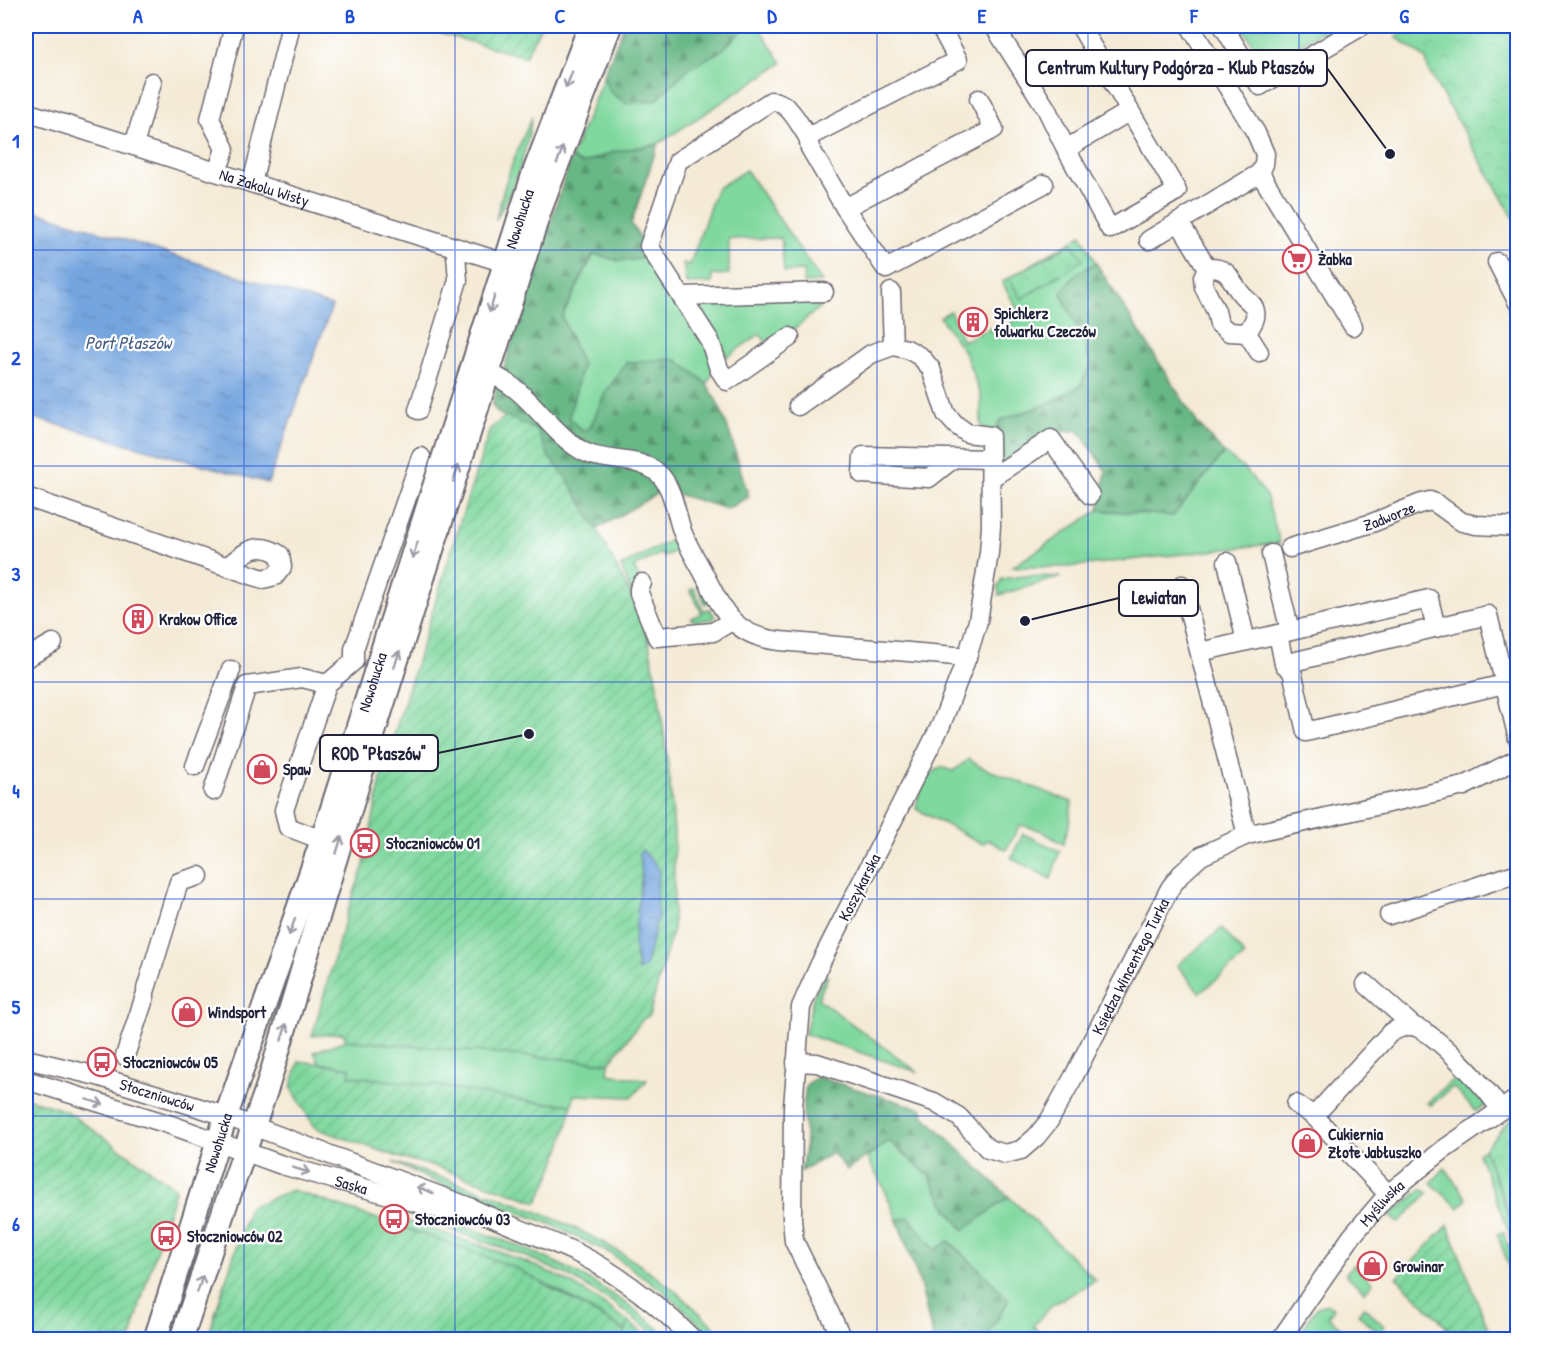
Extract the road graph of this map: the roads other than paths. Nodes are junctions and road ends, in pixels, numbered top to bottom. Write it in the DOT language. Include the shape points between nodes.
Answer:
graph roads {
  1 [pos="234,26"];
  2 [pos="288,26"];
  3 [pos="590,26"];
  4 [pos="609,26"];
  5 [pos="940,26"];
  6 [pos="994,26"];
  7 [pos="1190,26"];
  8 [pos="1223,26"];
  9 [pos="1362,26"];
  10 [pos="1086,28"];
  11 [pos="152,82"];
  12 [pos="980,99"];
  13 [pos="1130,111"];
  14 [pos="26,112"];
  15 [pos="807,137"];
  16 [pos="134,146"];
  17 [pos="1066,149"];
  18 [pos="217,172"];
  19 [pos="1260,173"];
  20 [pos="252,183"];
  21 [pos="1044,184"];
  22 [pos="845,207"];
  23 [pos="1179,222"];
  24 [pos="1149,240"];
  25 [pos="458,248"];
  26 [pos="1497,262"];
  27 [pos="505,263"];
  28 [pos="1207,268"];
  29 [pos="824,292"];
  30 [pos="891,292"];
  31 [pos="681,296"];
  32 [pos="1518,303"];
  33 [pos="1353,326"];
  34 [pos="1247,333"];
  35 [pos="790,337"];
  36 [pos="893,346"];
  37 [pos="1259,352"];
  38 [pos="488,373"];
  39 [pos="798,406"];
  40 [pos="418,410"];
  41 [pos="421,457"];
  42 [pos="953,459"];
  43 [pos="990,469"];
  44 [pos="1090,495"];
  45 [pos="26,497"];
  46 [pos="1518,527"];
  47 [pos="1290,548"];
  48 [pos="1271,554"];
  49 [pos="1227,562"];
  50 [pos="227,567"];
  51 [pos="642,584"];
  52 [pos="1182,585"];
  53 [pos="729,618"];
  54 [pos="684,621"];
  55 [pos="1436,628"];
  56 [pos="1284,633"];
  57 [pos="1246,642"];
  58 [pos="52,643"];
  59 [pos="1200,652"];
  60 [pos="967,657"];
  61 [pos="26,658"];
  62 [pos="1284,664"];
  63 [pos="231,670"];
  64 [pos="327,684"];
  65 [pos="1504,684"];
  66 [pos="1518,739"];
  67 [pos="1518,759"];
  68 [pos="195,766"];
  69 [pos="213,790"];
  70 [pos="1247,835"];
  71 [pos="322,840"];
  72 [pos="1518,873"];
  73 [pos="199,876"];
  74 [pos="1389,915"];
  75 [pos="1366,984"];
  76 [pos="1413,1026"];
  77 [pos="125,1056"];
  78 [pos="26,1059"];
  79 [pos="796,1062"];
  80 [pos="26,1080"];
  81 [pos="1518,1098"];
  82 [pos="1296,1104"];
  83 [pos="1500,1109"];
  84 [pos="226,1116"];
  85 [pos="1314,1116"];
  86 [pos="255,1126"];
  87 [pos="217,1143"];
  88 [pos="245,1153"];
  89 [pos="1388,1194"];
  90 [pos="493,1220"];
  91 [pos="155,1340"];
  92 [pos="181,1340"];
  93 [pos="694,1340"];
  94 [pos="843,1340"];
  95 [pos="1280,1340"];
  1 -- 18 [label="street" via="210,119 225,149"];
  2 -- 20 [label="street"];
  3 -- 27 [label="main road, Nowohucka, one-way" via="533,175"];
  38 -- 4 [label="main road, Nowohucka, one-way" via="540,210"];
  5 -- 15 [label="street" via="958,60"];
  6 -- 17 [label="street" via="1046,108"];
  7 -- 19 [label="street" via="1256,134 1265,154"];
  8 -- 9 [label="street" via="1260,86"];
  10 -- 13 [label="street"];
  11 -- 16 [label="street"];
  12 -- 22 [label="street" via="994,129"];
  13 -- 17 [label="street"];
  13 -- 17 [label="street" via="1177,190 1110,229"];
  14 -- 16 [label="street, Na Zakolu Wisły"];
  15 -- 22 [label="street"];
  15 -- 31 [label="street" via="785,105 771,101 678,160 649,246"];
  16 -- 18 [label="street, Na Zakolu Wisły"];
  18 -- 20 [label="street, Na Zakolu Wisły"];
  19 -- 23 [label="street"];
  19 -- 33 [label="street"];
  20 -- 25 [label="street, Na Zakolu Wisły"];
  21 -- 22 [label="street" via="886,269"];
  23 -- 24 [label="street"];
  23 -- 28 [label="street"];
  25 -- 27 [label="street, Na Zakolu Wisły"];
  25 -- 40 [label="street" via="458,280"];
  26 -- 32 [label="street"];
  27 -- 71 [label="main road, Nowohucka, one-way"];
  28 -- 34 [label="street" via="1204,287 1219,324 1229,332"];
  28 -- 34 [label="street" via="1219,267 1228,273 1253,305 1255,320"];
  29 -- 31 [label="street"];
  30 -- 36 [label="street"];
  31 -- 35 [label="street" via="710,340 727,381"];
  34 -- 37 [label="street"];
  36 -- 39 [label="street" via="871,354"];
  36 -- 43 [label="street, Koszykarska" via="921,357 931,369 946,414 956,425 967,433 990,436"];
  38 -- 53 [label="street" via="510,383 580,450 601,458 638,463 659,474 671,495 683,534"];
  86 -- 38 [label="main road, Nowohucka, one-way"];
  41 -- 64 [label="street" via="354,649 354,661"];
  42 -- 43 [label="street"];
  43 -- 44 [label="street" via="1051,439"];
  43 -- 60 [label="street, Koszykarska" via="987,572"];
  45 -- 50 [label="street"];
  46 -- 47 [label="street, Zadworze" via="1462,522 1430,501"];
  48 -- 56 [label="street"];
  49 -- 57 [label="street"];
  51 -- 53 [label="street" via="639,593 657,637 713,632"];
  52 -- 59 [label="street"];
  53 -- 54 [label="street" via="711,625 686,626"];
  53 -- 60 [label="street" via="767,640"];
  55 -- 56 [label="street" via="1429,599"];
  55 -- 62 [label="street"];
  55 -- 65 [label="street" via="1488,615"];
  56 -- 57 [label="street"];
  56 -- 62 [label="street"];
  57 -- 59 [label="street"];
  58 -- 61 [label="street"];
  59 -- 70 [label="street"];
  60 -- 79 [label="street, Koszykarska" via="941,725 807,992 801,1007"];
  62 -- 65 [label="street" via="1292,671 1306,732"];
  63 -- 68 [label="street"];
  64 -- 69 [label="street" via="302,678 247,686"];
  64 -- 71 [label="street" via="284,810 288,827"];
  65 -- 66 [label="street"];
  67 -- 70 [label="street, Księdza Wincentego Turka" via="1464,786"];
  70 -- 79 [label="street, Księdza Wincentego Turka" via="1201,856 1180,874 1059,1104 1036,1137 1021,1150 1005,1154 988,1149 959,1117 934,1102 817,1063"];
  71 -- 84 [label="main road, Nowohucka, one-way"];
  72 -- 74 [label="street"];
  73 -- 77 [label="street" via="179,882"];
  75 -- 76 [label="street"];
  76 -- 83 [label="street" via="1428,1033 1490,1093"];
  76 -- 85 [label="street" via="1402,1026 1390,1033"];
  78 -- 84 [label="street, Stoczniowców" via="87,1073"];
  79 -- 94 [label="street, Koszykarska" via="794,1241"];
  80 -- 87 [label="street, Stoczniowców, one-way"];
  81 -- 83 [label="street, Myśliwska"];
  82 -- 85 [label="street"];
  83 -- 89 [label="street, Myśliwska"];
  84 -- 86 [label="street, Stoczniowców"];
  84 -- 87 [label="main road, Nowohucka"];
  85 -- 89 [label="street"];
  86 -- 88 [label="main road, Nowohucka"];
  90 -- 86 [label="street, Saska, one-way" via="437,1194"];
  87 -- 88 [label="street, Stoczniowców"];
  87 -- 91 [label="main road, Nowohucka"];
  88 -- 90 [label="street, Saska, one-way" via="439,1209"];
  92 -- 88 [label="main road, Nowohucka, one-way"];
  89 -- 95 [label="street, Myśliwska" via="1352,1236"];
  90 -- 93 [label="street, Saska" via="548,1240 600,1266 655,1304"];
}
